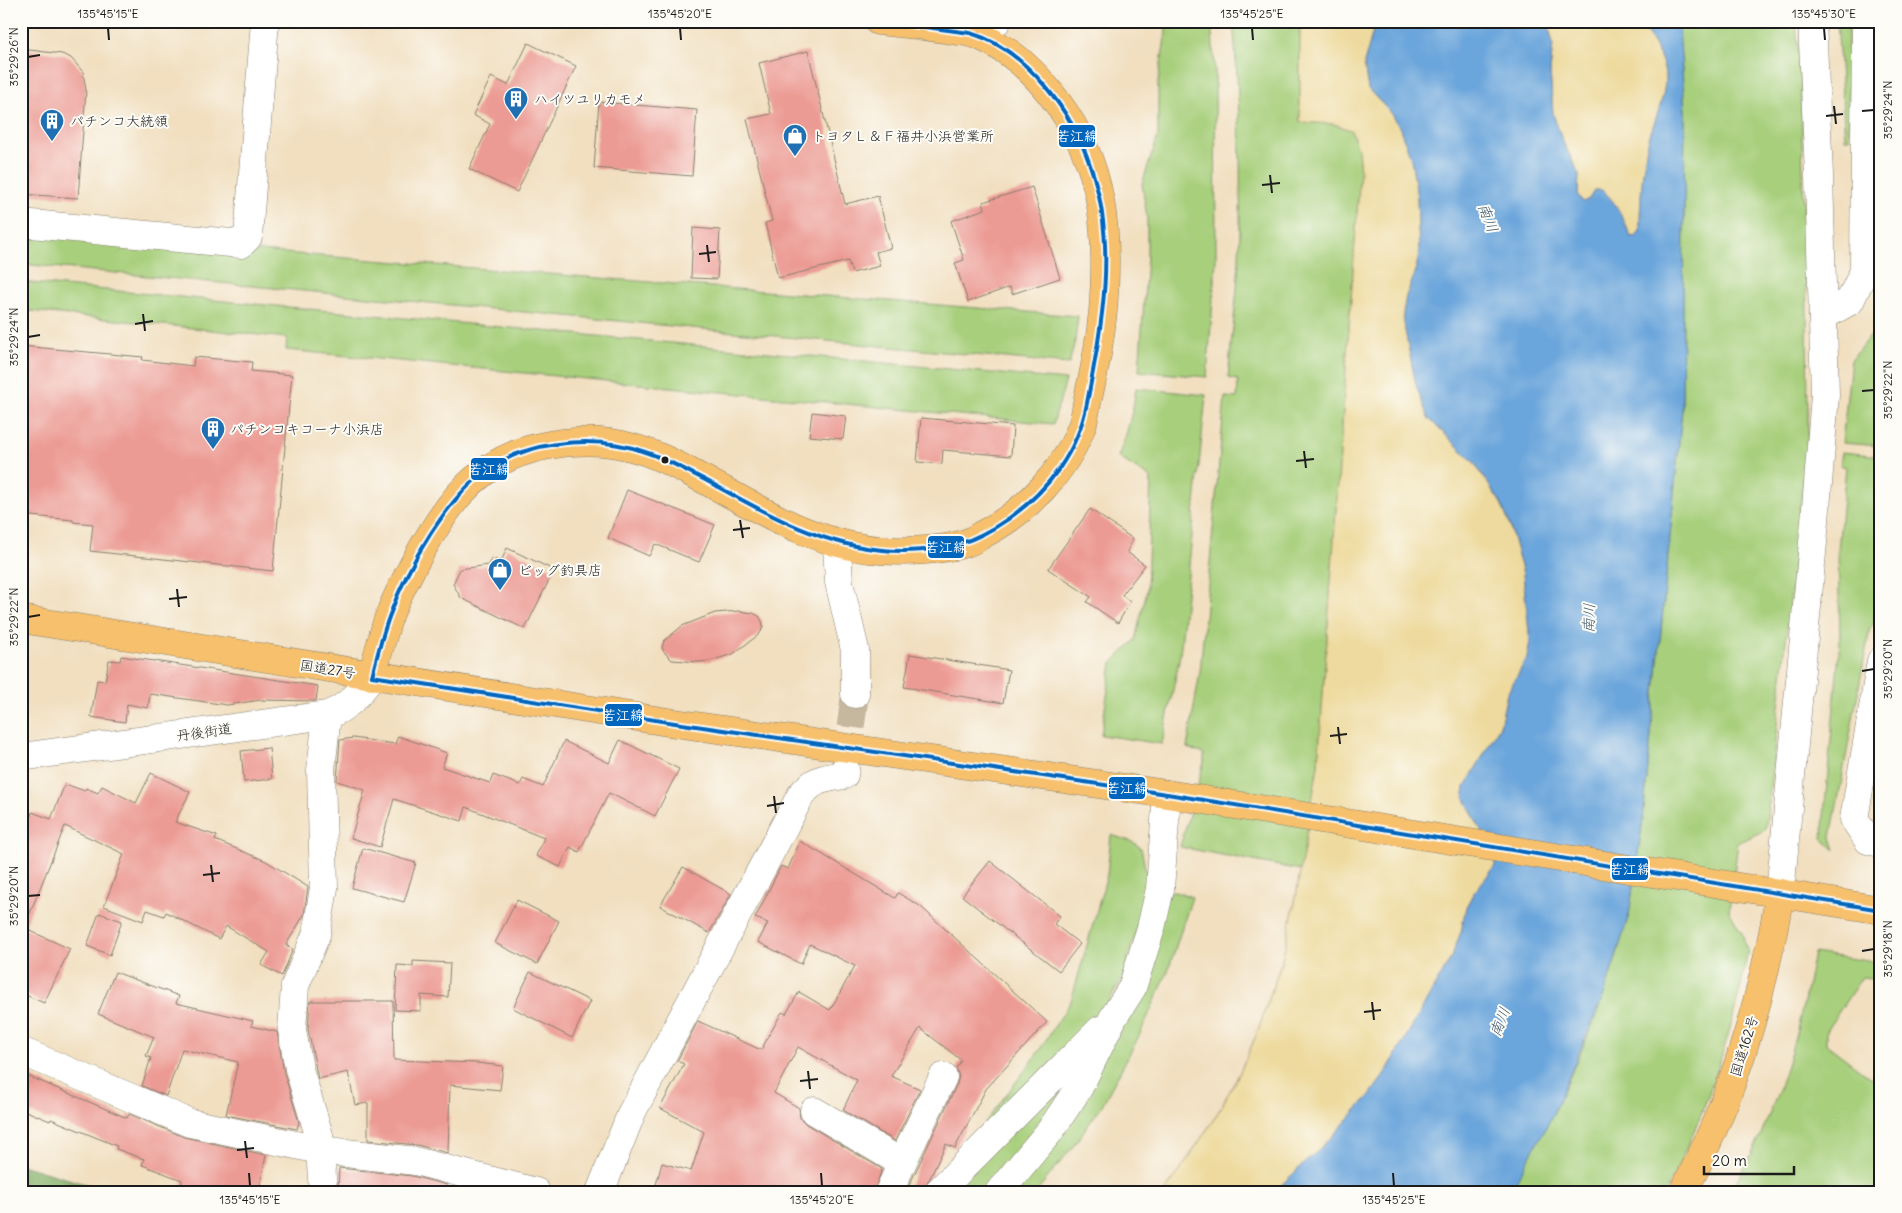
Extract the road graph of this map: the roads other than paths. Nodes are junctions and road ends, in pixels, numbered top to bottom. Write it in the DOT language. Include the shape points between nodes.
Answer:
graph roads {
  1 [pos="265,21"];
  2 [pos="878,21"];
  3 [pos="1812,21"];
  4 [pos="1866,21"];
  5 [pos="987,28"];
  6 [pos="21,223"];
  7 [pos="1823,316"];
  8 [pos="837,544"];
  9 [pos="21,619"];
  10 [pos="1881,661"];
  11 [pos="372,676"];
  12 [pos="855,694"];
  13 [pos="327,715"];
  14 [pos="21,757"];
  15 [pos="845,769"];
  16 [pos="1177,796"];
  17 [pos="1881,843"];
  18 [pos="1780,892"];
  19 [pos="1881,910"];
  20 [pos="1114,1018"];
  21 [pos="21,1051"];
  22 [pos="943,1077"];
  23 [pos="814,1111"];
  24 [pos="320,1150"];
  25 [pos="902,1163"];
  26 [pos="323,1192"];
  27 [pos="536,1192"];
  28 [pos="600,1192"];
  29 [pos="888,1192"];
  30 [pos="938,1192"];
  31 [pos="999,1192"];
  32 [pos="1683,1192"];
  1 -- 6 [label="street" via="248,237 241,244"];
  2 -- 5 [label="highway"];
  3 -- 7 [label="street"];
  4 -- 7 [label="street" via="1864,271 1850,301"];
  5 -- 8 [label="highway" via="1044,84 1072,121 1090,162 1104,221 1106,275 1100,344 1082,426 1065,458 1042,489 1008,521 967,543 918,550 880,550"];
  7 -- 18 [label="street" via="1825,394 1822,445"];
  8 -- 11 [label="highway" via="764,512 657,455 626,446 580,443 529,450 482,473 444,512 406,577 389,616"];
  8 -- 12 [label="street" via="839,582 855,650"];
  9 -- 11 [label="highway, 国道27号"];
  10 -- 17 [label="street" via="1854,819 1868,840"];
  11 -- 13 [label="street, 丹後街道" via="345,706"];
  11 -- 16 [label="highway, 国道27号"];
  13 -- 14 [label="street, 丹後街道"];
  13 -- 24 [label="street" via="321,770 324,888 316,935 295,986 292,1030"];
  15 -- 28 [label="street" via="844,775 823,778 809,785 801,795 632,1112"];
  16 -- 18 [label="highway, 国道27号"];
  16 -- 20 [label="street" via="1151,928 1132,988"];
  18 -- 19 [label="highway, 国道27号"];
  18 -- 32 [label="highway, 国道162号" via="1771,947 1748,1036 1720,1115"];
  20 -- 30 [label="street"];
  20 -- 31 [label="street" via="1078,1090 1050,1131"];
  21 -- 24 [label="street" via="190,1123"];
  22 -- 25 [label="street"];
  23 -- 25 [label="street"];
  24 -- 26 [label="street"];
  24 -- 27 [label="street" via="415,1161"];
  25 -- 29 [label="street"];
}
